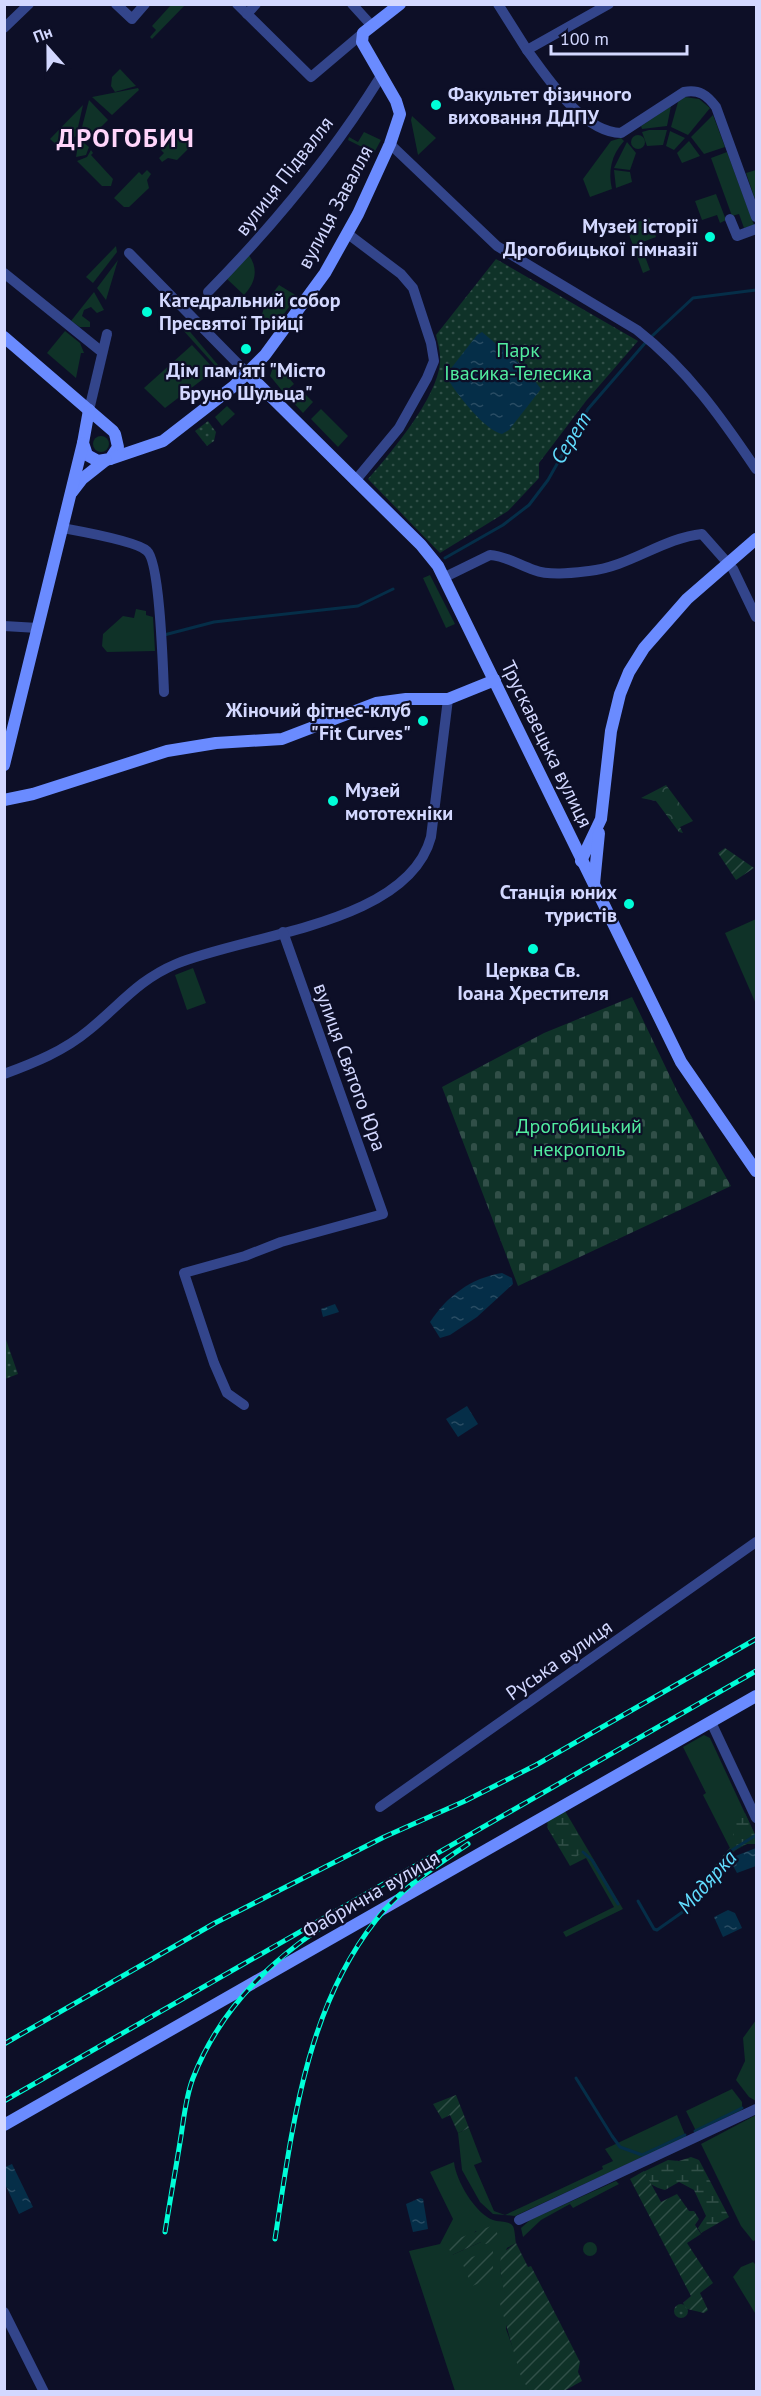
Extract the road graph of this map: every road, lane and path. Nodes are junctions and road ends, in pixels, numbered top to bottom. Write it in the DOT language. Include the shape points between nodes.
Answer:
graph roads {
  1 [pos="28,4"];
  2 [pos="116,4"];
  3 [pos="145,4"];
  4 [pos="237,4"];
  5 [pos="256,4"];
  6 [pos="352,4"];
  7 [pos="400,4"];
  8 [pos="498,4"];
  9 [pos="609,4"];
  10 [pos="247,14"];
  11 [pos="4,28"];
  12 [pos="367,30"];
  13 [pos="527,50"];
  14 [pos="381,76"];
  15 [pos="390,144"];
  16 [pos="756,217"];
  17 [pos="730,219"];
  18 [pos="756,229"];
  19 [pos="348,234"];
  20 [pos="129,253"];
  21 [pos="4,273"];
  22 [pos="208,292"];
  23 [pos="107,334"];
  24 [pos="4,337"];
  25 [pos="102,352"];
  26 [pos="248,374"];
  27 [pos="89,410"];
  28 [pos="114,433"];
  29 [pos="83,441"];
  30 [pos="148,447"];
  31 [pos="108,460"];
  32 [pos="756,469"];
  33 [pos="355,482"];
  34 [pos="69,495"];
  35 [pos="62,528"];
  36 [pos="756,539"];
  37 [pos="727,562"];
  38 [pos="438,567"];
  39 [pos="756,617"];
  40 [pos="4,626"];
  41 [pos="38,628"];
  42 [pos="495,680"];
  43 [pos="164,692"];
  44 [pos="448,699"];
  45 [pos="4,765"];
  46 [pos="4,800"];
  47 [pos="597,828"];
  48 [pos="573,844"];
  49 [pos="581,861"];
  50 [pos="593,885"];
  51 [pos="282,932"];
  52 [pos="4,1074"];
  53 [pos="756,1171"];
  54 [pos="244,1405"];
  55 [pos="756,1542"];
  56 [pos="756,1696"];
  57 [pos="711,1722"];
  58 [pos="380,1808"];
  59 [pos="756,1818"];
  60 [pos="756,2109"];
  61 [pos="4,2125"];
  62 [pos="519,2220"];
  63 [pos="4,2312"];
  64 [pos="44,2391"];
  1 -- 11 [label="street"];
  2 -- 3 [label="street" via="132,19"];
  4 -- 10 [label="street"];
  5 -- 10 [label="street"];
  6 -- 12 [label="street"];
  7 -- 12 [label="street"];
  8 -- 13 [label="street"];
  9 -- 13 [label="street"];
  10 -- 12 [label="street" via="311,77"];
  12 -- 14 [label="street, вулиця Завалля" via="362,42"];
  13 -- 16 [label="street" via="570,104 591,124 611,133 621,133 684,92 694,91 709,98 716,107"];
  14 -- 15 [label="street, вулиця Завалля" via="400,111"];
  14 -- 22 [label="street, вулиця Підвалля" via="296,196"];
  15 -- 19 [label="street, вулиця Завалля"];
  15 -- 32 [label="street" via="498,246 656,345 707,398"];
  17 -- 18 [label="street" via="737,236"];
  19 -- 26 [label="street, вулиця Завалля" via="294,317"];
  19 -- 33 [label="street" via="401,274 412,288 434,361 399,428"];
  20 -- 26 [label="street"];
  21 -- 25 [label="street"];
  23 -- 25 [label="street"];
  24 -- 27 [label="street"];
  25 -- 27 [label="street"];
  26 -- 30 [label="street, вулиця Завалля" via="182,428"];
  26 -- 33 [label="street, Трускавецька вулиця"];
  27 -- 28 [label="street"];
  27 -- 29 [label="street"];
  28 -- 29 [label="street" via="94,428"];
  28 -- 30 [label="street" via="132,444"];
  28 -- 31 [label="street" via="118,447"];
  29 -- 31 [label="street" via="90,458"];
  29 -- 34 [label="street"];
  30 -- 31 [label="street, вулиця Завалля"];
  31 -- 34 [label="street" via="82,479"];
  33 -- 38 [label="street, Трускавецька вулиця"];
  34 -- 35 [label="street"];
  35 -- 41 [label="street"];
  35 -- 43 [label="street" via="146,549 150,555 156,577"];
  36 -- 37 [label="street"];
  37 -- 38 [label="street" via="702,534 613,567 591,571 540,572 499,555"];
  37 -- 39 [label="street"];
  37 -- 47 [label="street" via="657,632 629,672 611,731"];
  38 -- 42 [label="street, Трускавецька вулиця"];
  40 -- 41 [label="street"];
  41 -- 45 [label="street"];
  42 -- 44 [label="street"];
  42 -- 48 [label="street, Трускавецька вулиця"];
  44 -- 46 [label="street" via="376,703 282,739 167,751"];
  44 -- 51 [label="street" via="431,837 420,865 399,885 370,902"];
  47 -- 48 [label="street"];
  47 -- 49 [label="street"];
  47 -- 50 [label="street"];
  48 -- 49 [label="street, Трускавецька вулиця"];
  49 -- 50 [label="street, Трускавецька вулиця"];
  50 -- 53 [label="street, Трускавецька вулиця" via="688,1073"];
  51 -- 52 [label="street" via="160,972 136,987 69,1044"];
  51 -- 54 [label="street, вулиця Святого Юра" via="383,1214 184,1273 227,1393"];
  55 -- 58 [label="street, Руська вулиця"];
  56 -- 57 [label="street, Фабрична вулиця"];
  57 -- 59 [label="street"];
  57 -- 61 [label="street, Фабрична вулиця"];
  60 -- 62 [label="street"];
  63 -- 64 [label="street"];
}
